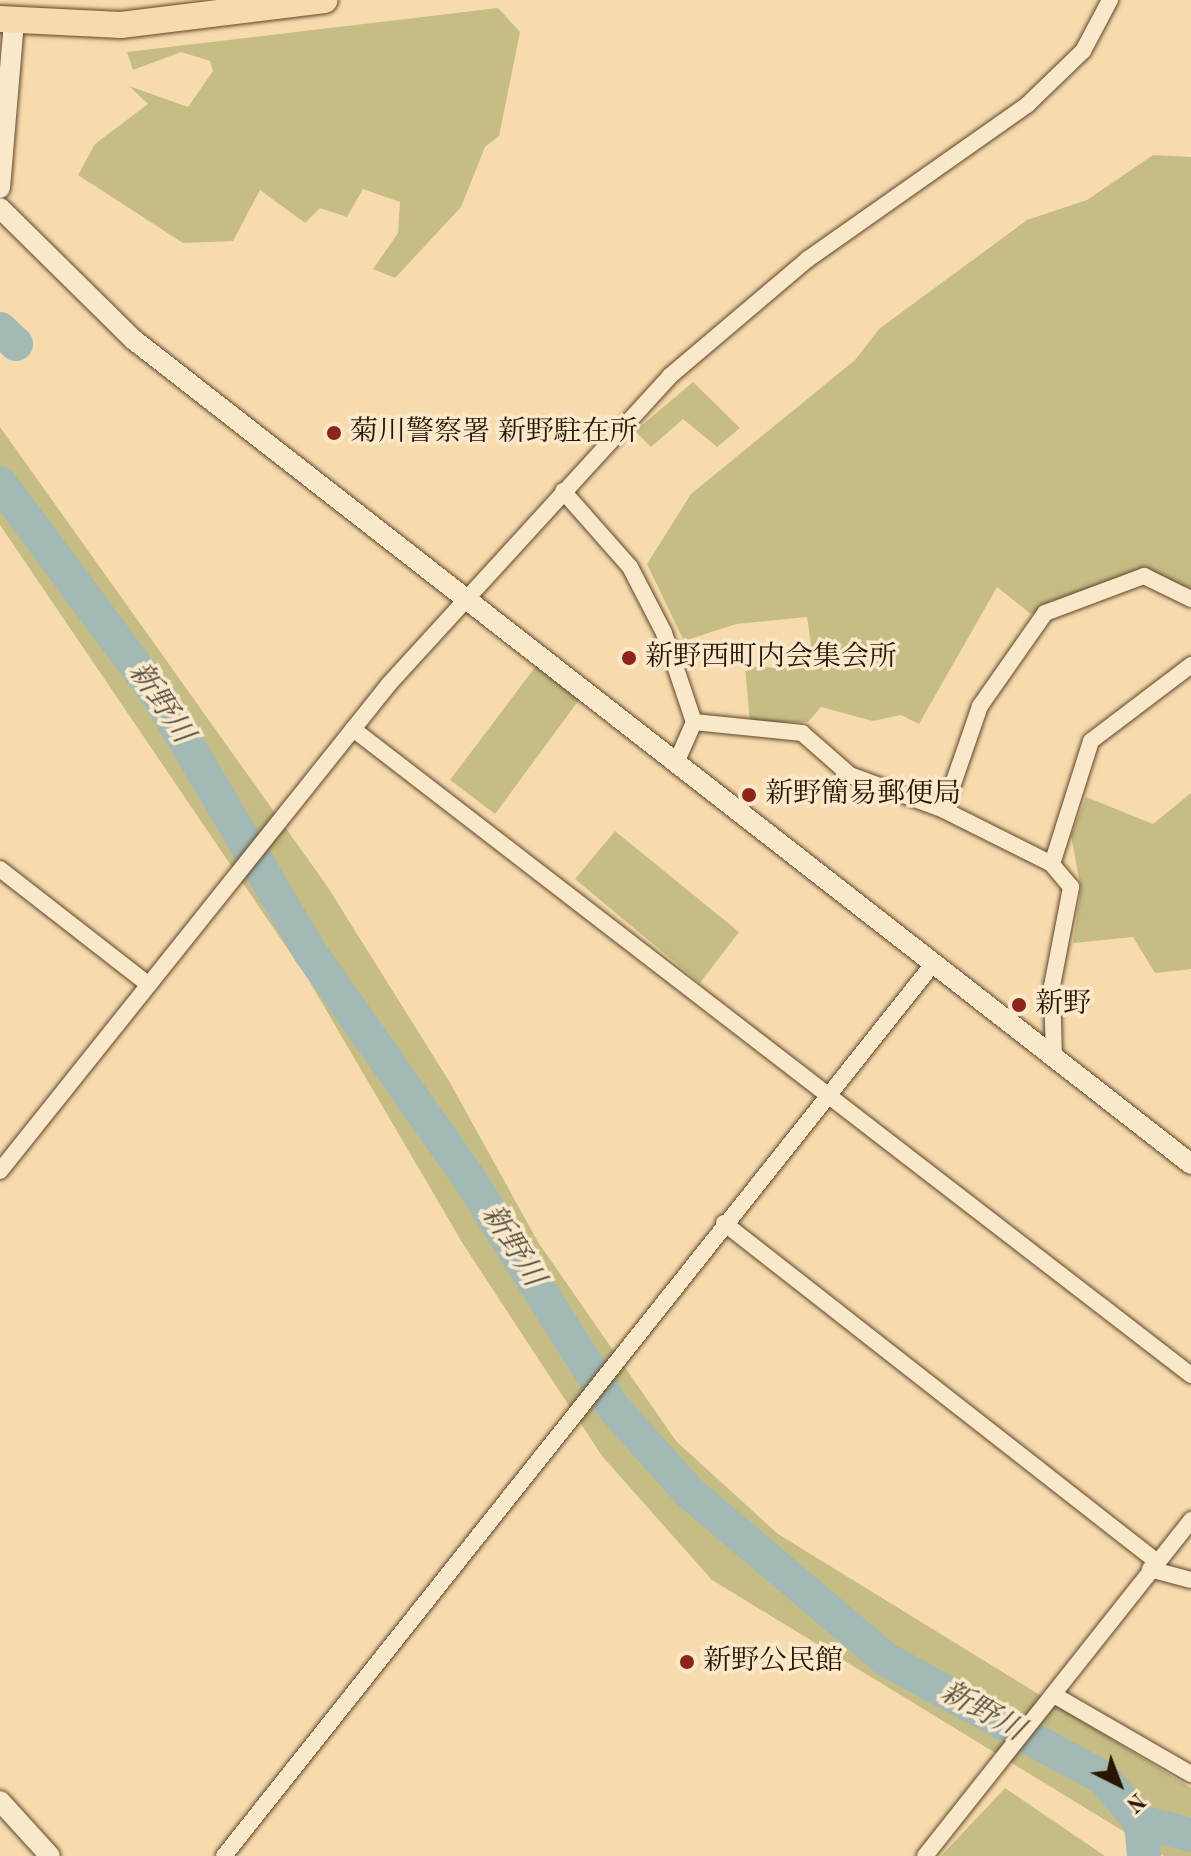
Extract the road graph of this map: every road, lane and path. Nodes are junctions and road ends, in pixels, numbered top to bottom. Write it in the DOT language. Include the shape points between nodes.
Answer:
graph roads {
  1 [pos="324,0"];
  2 [pos="1110,0"];
  3 [pos="11,14"];
  4 [pos="2,152"];
  5 [pos="0,188"];
  6 [pos="0,208"];
  7 [pos="563,491"];
  8 [pos="1191,599"];
  9 [pos="470,600"];
  10 [pos="1191,665"];
  11 [pos="694,722"];
  12 [pos="353,729"];
  13 [pos="676,763"];
  14 [pos="944,810"];
  15 [pos="1052,864"];
  16 [pos="0,869"];
  17 [pos="933,964"];
  18 [pos="145,982"];
  19 [pos="1054,1058"];
  20 [pos="826,1094"];
  21 [pos="1191,1164"];
  22 [pos="0,1171"];
  23 [pos="724,1223"];
  24 [pos="1191,1375"];
  25 [pos="1191,1520"];
  26 [pos="1153,1565"];
  27 [pos="1191,1580"];
  28 [pos="1054,1695"];
  29 [pos="1191,1774"];
  30 [pos="0,1801"];
  31 [pos="50,1856"];
  32 [pos="224,1856"];
  33 [pos="925,1856"];
  1 -- 3 [label="main road" via="121,25"];
  2 -- 7 [label="street" via="1083,51 1027,105 808,259 670,376"];
  3 -- 4 [label="street"];
  4 -- 5 [label="street"];
  6 -- 9 [label="street" via="134,340"];
  7 -- 9 [label="street"];
  7 -- 11 [label="street" via="630,567 664,633"];
  8 -- 14 [label="street" via="1144,576 1045,613 980,706"];
  9 -- 12 [label="street"];
  9 -- 13 [label="street"];
  10 -- 15 [label="street" via="1091,741"];
  11 -- 13 [label="street"];
  11 -- 14 [label="street" via="802,733 850,775"];
  12 -- 18 [label="street"];
  12 -- 20 [label="street"];
  13 -- 17 [label="street"];
  14 -- 15 [label="street"];
  15 -- 19 [label="street" via="1071,887 1052,986"];
  16 -- 18 [label="street"];
  17 -- 19 [label="street"];
  17 -- 20 [label="street"];
  18 -- 22 [label="street"];
  19 -- 21 [label="street"];
  20 -- 23 [label="street"];
  20 -- 24 [label="street"];
  23 -- 26 [label="street"];
  23 -- 32 [label="street"];
  25 -- 26 [label="street"];
  26 -- 27 [label="street"];
  26 -- 28 [label="street"];
  28 -- 29 [label="street"];
  28 -- 33 [label="street"];
  30 -- 31 [label="street"];
}
